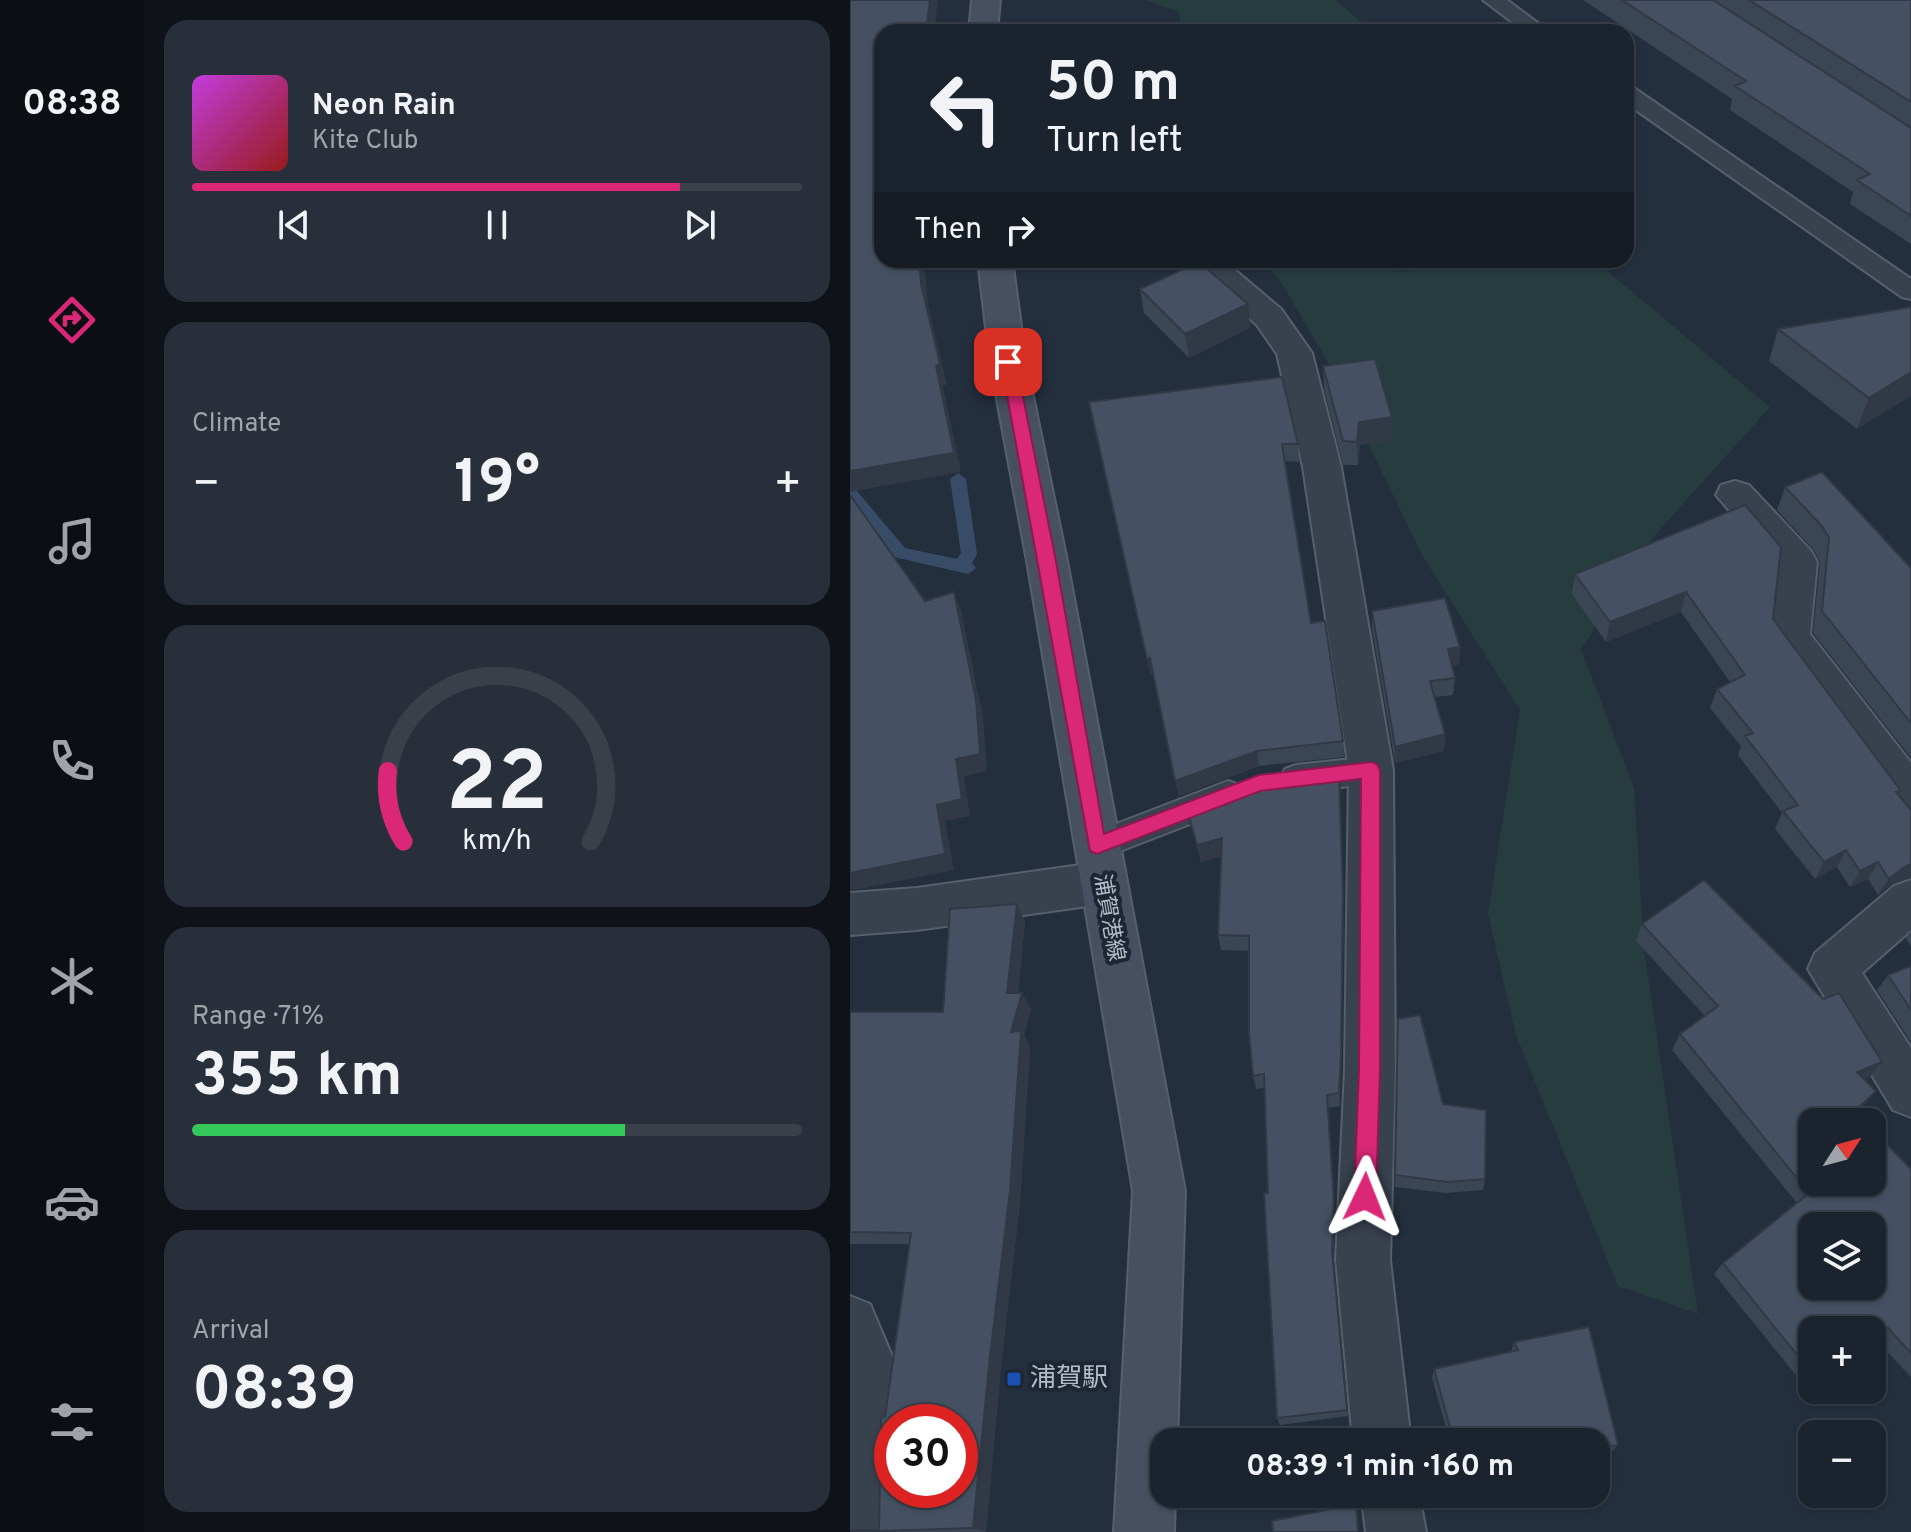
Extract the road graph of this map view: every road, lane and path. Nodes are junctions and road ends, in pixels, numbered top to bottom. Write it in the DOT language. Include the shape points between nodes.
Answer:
graph roads {
  1 [pos="986,0"];
  2 [pos="1493,0"];
  3 [pos="984,24"];
  4 [pos="1528,24"];
  5 [pos="1634,99"];
  6 [pos="996,268"];
  7 [pos="1211,268"];
  8 [pos="1911,291"];
  9 [pos="1735,495"];
  10 [pos="1371,770"];
  11 [pos="1911,797"];
  12 [pos="1099,864"];
  13 [pos="1911,901"];
  14 [pos="850,914"];
  15 [pos="1911,1093"];
  16 [pos="850,1324"];
  17 [pos="1156,1428"];
  18 [pos="1381,1428"];
  19 [pos="1150,1498"];
  20 [pos="1392,1508"];
  21 [pos="862,1532"];
  22 [pos="1144,1532"];
  23 [pos="1396,1532"];
  1 -- 3 [label="main road"];
  2 -- 4 [label="lane"];
  5 -- 8 [label="lane"];
  6 -- 12 [label="main road, 浦賀港線" via="1008,362"];
  7 -- 10 [label="street" via="1269,317 1294,353 1322,467"];
  9 -- 11 [label="street" via="1797,562 1789,637"];
  10 -- 12 [label="lane" via="1259,783"];
  10 -- 18 [label="street" via="1363,1260"];
  12 -- 14 [label="street" via="917,909"];
  12 -- 17 [label="main road, 浦賀港線" via="1159,1191"];
  13 -- 15 [label="street" via="1832,969"];
  16 -- 21 [label="street" via="869,1368"];
  19 -- 22 [label="main road, 浦賀港線"];
  20 -- 23 [label="street"];
}
